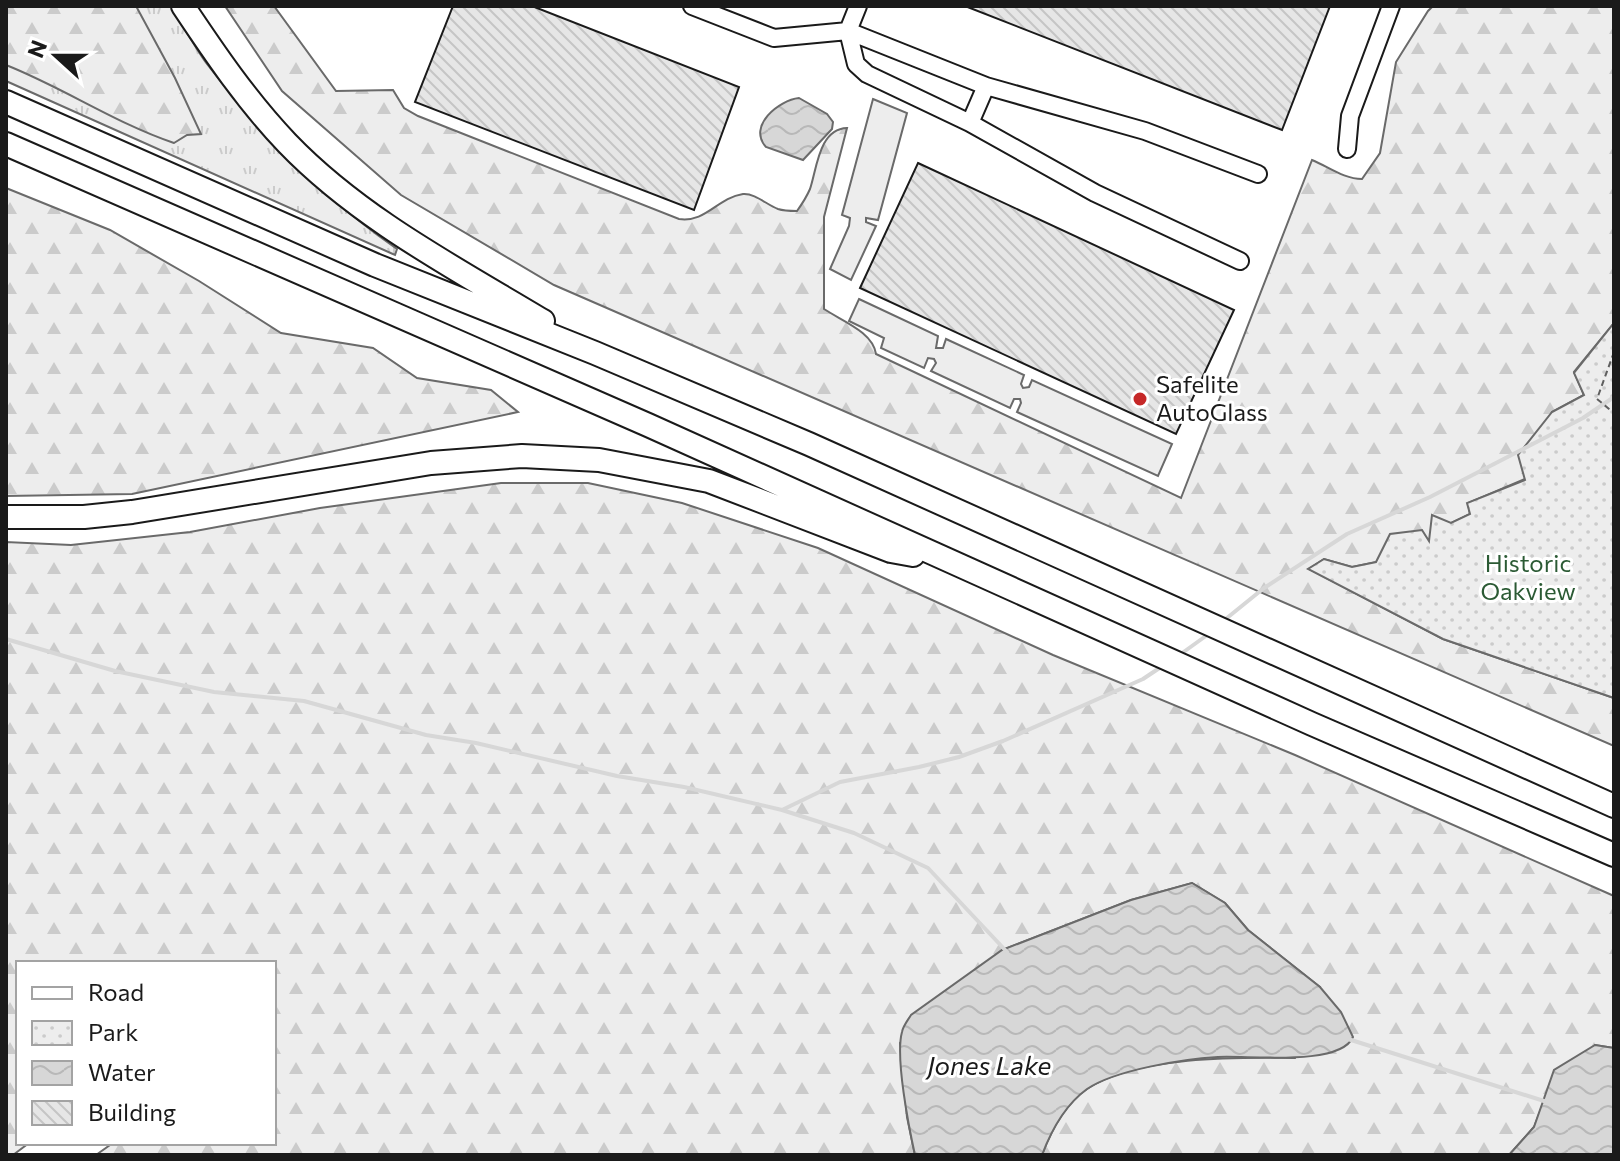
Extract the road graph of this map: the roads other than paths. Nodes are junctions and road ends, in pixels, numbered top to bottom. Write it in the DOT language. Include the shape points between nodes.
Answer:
graph roads {
  1 [pos="183,6"];
  2 [pos="692,6"];
  3 [pos="858,6"];
  4 [pos="1391,6"];
  5 [pos="848,31"];
  6 [pos="986,86"];
  7 [pos="6,102"];
  8 [pos="970,123"];
  9 [pos="6,144"];
  10 [pos="1347,149"];
  11 [pos="1258,174"];
  12 [pos="1240,261"];
  13 [pos="595,353"];
  14 [pos="6,517"];
  15 [pos="952,562"];
  16 [pos="1543,776"];
  17 [pos="1614,800"];
  18 [pos="1614,806"];
  19 [pos="1614,855"];
  1 -- 13 [label="highway" via="229,74 287,143 351,199"];
  2 -- 5 [label="street" via="774,38"];
  3 -- 5 [label="street"];
  4 -- 10 [label="street" via="1350,116"];
  5 -- 6 [label="street"];
  5 -- 8 [label="street" via="856,64 867,74"];
  6 -- 8 [label="street"];
  6 -- 11 [label="street" via="1145,131"];
  7 -- 13 [label="highway" via="375,265"];
  8 -- 12 [label="street" via="1095,193"];
  9 -- 15 [label="highway"];
  13 -- 16 [label="highway" via="809,444"];
  14 -- 15 [label="highway" via="132,512 431,463 522,456 599,460 709,481 891,551"];
  15 -- 19 [label="highway"];
  16 -- 17 [label="highway"];
  16 -- 18 [label="highway"];
}
